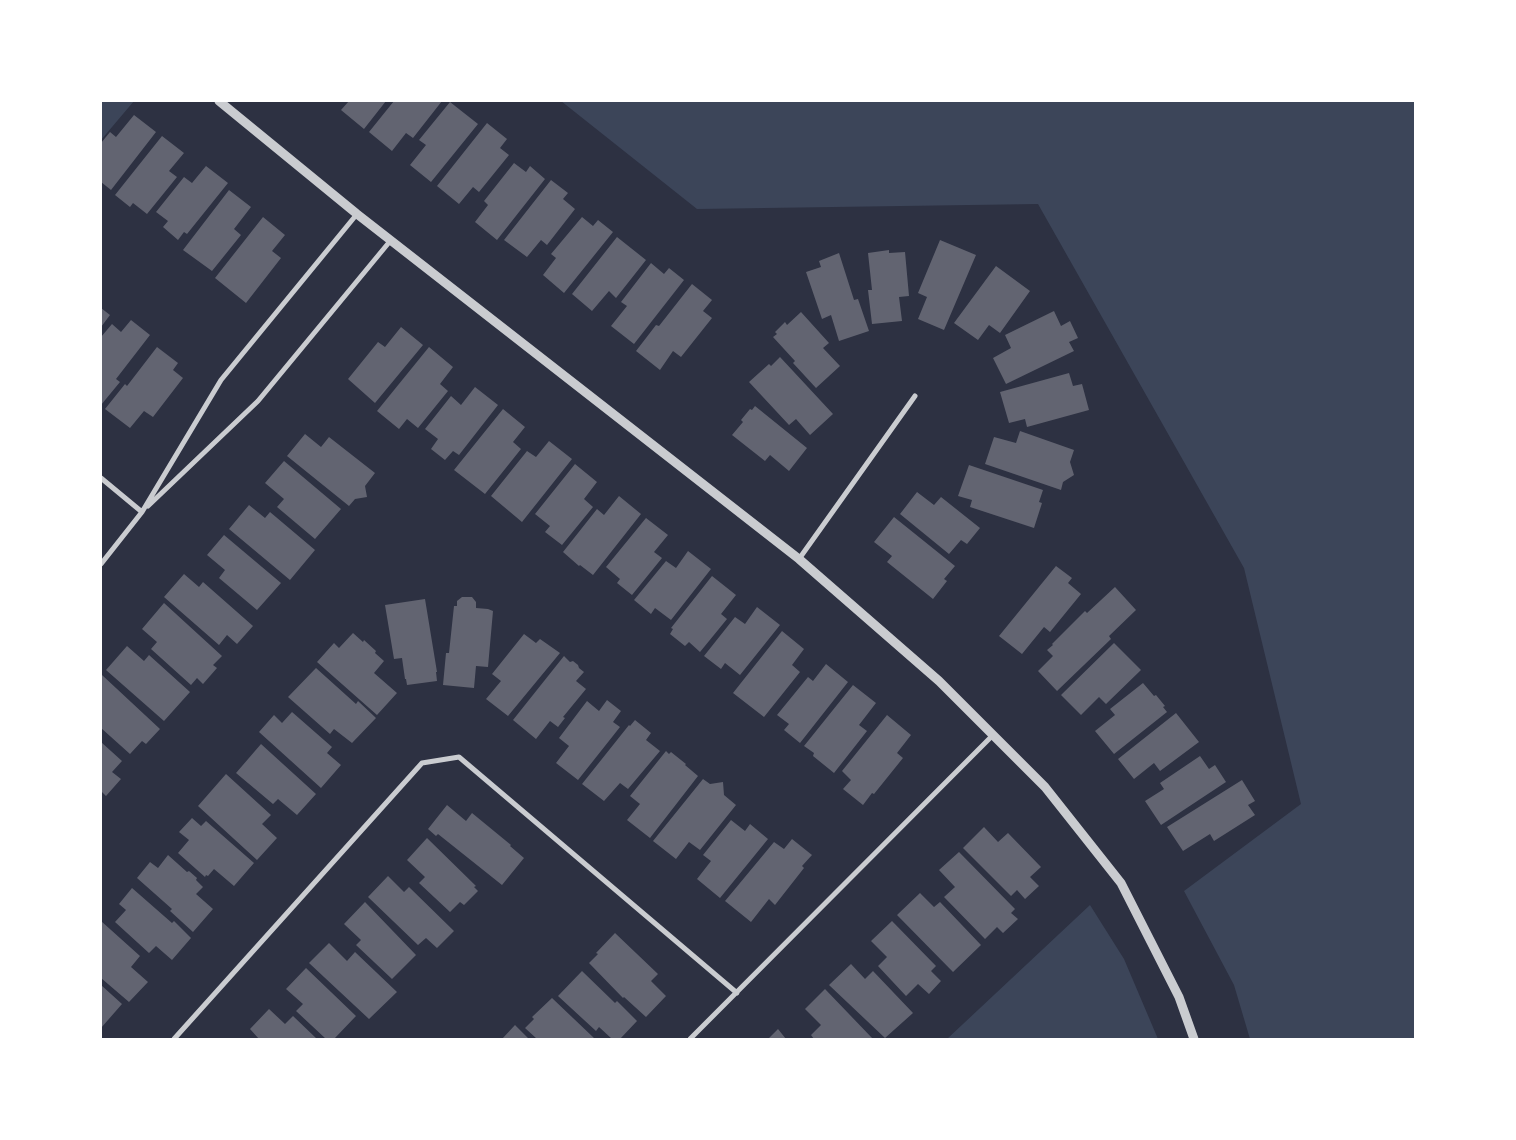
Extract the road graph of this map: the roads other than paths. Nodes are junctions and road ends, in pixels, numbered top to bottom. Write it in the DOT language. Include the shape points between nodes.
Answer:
graph roads {
  1 [pos="219,101"];
  2 [pos="357,214"];
  3 [pos="392,240"];
  4 [pos="915,396"];
  5 [pos="101,478"];
  6 [pos="142,512"];
  7 [pos="799,559"];
  8 [pos="101,564"];
  9 [pos="993,735"];
  10 [pos="737,992"];
  11 [pos="174,1039"];
  12 [pos="690,1039"];
  13 [pos="1194,1039"];
  1 -- 2 [label="street"];
  2 -- 3 [label="street"];
  2 -- 6 [label="street" via="221,380"];
  3 -- 6 [label="street" via="258,401"];
  3 -- 7 [label="street"];
  4 -- 7 [label="street"];
  5 -- 6 [label="street"];
  6 -- 8 [label="street"];
  7 -- 9 [label="street" via="940,681"];
  9 -- 10 [label="street"];
  9 -- 13 [label="street" via="1045,787 1120,883 1179,997"];
  10 -- 11 [label="street" via="459,757 422,763"];
  10 -- 12 [label="street"];
}
